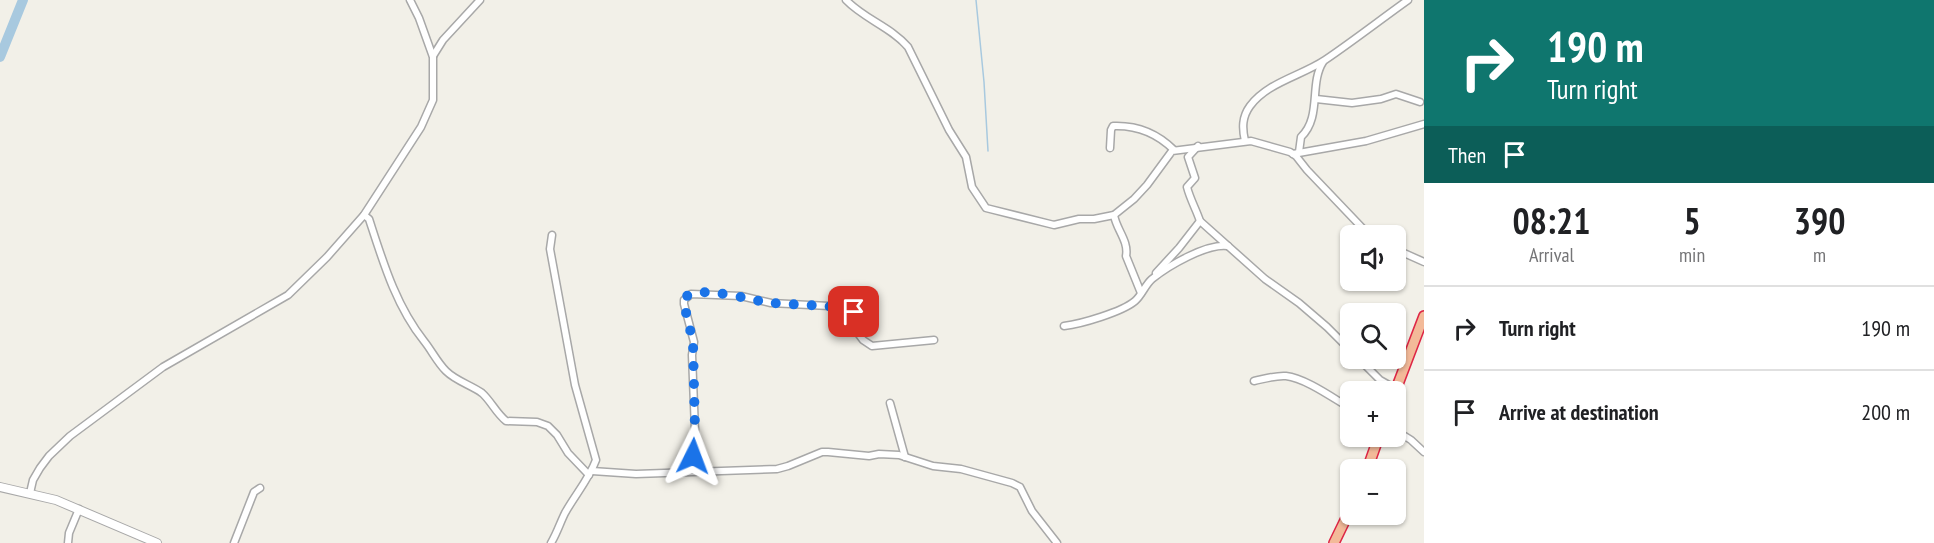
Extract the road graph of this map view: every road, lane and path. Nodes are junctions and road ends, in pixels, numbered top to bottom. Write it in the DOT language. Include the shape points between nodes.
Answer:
graph roads {
  1 [pos="410,0"];
  2 [pos="480,0"];
  3 [pos="846,0"];
  4 [pos="1408,0"];
  5 [pos="433,57"];
  6 [pos="1325,60"];
  7 [pos="1316,99"];
  8 [pos="1420,102"];
  9 [pos="1424,124"];
  10 [pos="1245,141"];
  11 [pos="1198,147"];
  12 [pos="1110,148"];
  13 [pos="1174,150"];
  14 [pos="1296,153"];
  15 [pos="364,215"];
  16 [pos="1114,215"];
  17 [pos="1200,220"];
  18 [pos="1360,225"];
  19 [pos="552,235"];
  20 [pos="1228,246"];
  21 [pos="1406,254"];
  22 [pos="1424,262"];
  23 [pos="1150,280"];
  24 [pos="1141,293"];
  25 [pos="1424,316"];
  26 [pos="1064,326"];
  27 [pos="934,340"];
  28 [pos="1340,341"];
  29 [pos="1369,369"];
  30 [pos="1254,381"];
  31 [pos="1381,381"];
  32 [pos="1400,381"];
  33 [pos="1340,402"];
  34 [pos="890,403"];
  35 [pos="1406,437"];
  36 [pos="1424,452"];
  37 [pos="905,457"];
  38 [pos="692,471"];
  39 [pos="590,473"];
  40 [pos="0,487"];
  41 [pos="260,488"];
  42 [pos="30,493"];
  43 [pos="79,508"];
  44 [pos="1343,525"];
  45 [pos="68,543"];
  46 [pos="157,543"];
  47 [pos="234,543"];
  48 [pos="551,543"];
  49 [pos="1057,543"];
  50 [pos="1334,543"];
  1 -- 5 [label="street"];
  2 -- 5 [label="street" via="443,40"];
  3 -- 16 [label="street" via="908,47 966,158 972,187 982,205 1054,225"];
  4 -- 6 [label="street"];
  5 -- 15 [label="street" via="434,88 428,113"];
  6 -- 7 [label="street" via="1317,75"];
  6 -- 10 [label="street" via="1276,84 1251,105 1243,121"];
  7 -- 8 [label="street" via="1352,103 1396,94"];
  7 -- 14 [label="street"];
  9 -- 14 [label="street" via="1366,141"];
  10 -- 11 [label="street"];
  10 -- 14 [label="street"];
  11 -- 13 [label="street"];
  11 -- 17 [label="street" via="1188,157 1195,178 1187,187"];
  12 -- 13 [label="street" via="1111,129 1124,126 1152,134"];
  13 -- 16 [label="street" via="1147,185"];
  14 -- 18 [label="street"];
  15 -- 39 [label="street" via="369,219 385,269 409,320 440,364 484,395 506,421 548,426 568,453"];
  15 -- 42 [label="street" via="288,295 163,367 70,436 44,462"];
  16 -- 24 [label="street"];
  17 -- 20 [label="street"];
  17 -- 23 [label="street"];
  19 -- 39 [label="street" via="550,249 575,385 596,460"];
  20 -- 23 [label="street" via="1213,246"];
  20 -- 28 [label="street"];
  21 -- 22 [label="street"];
  23 -- 24 [label="street"];
  24 -- 26 [label="street" via="1132,303 1105,315"];
  25 -- 32 [label="highway"];
  27 -- 38 [label="street" via="872,346 857,332 852,309 691,294 684,304 693,342"];
  29 -- 31 [label="street"];
  30 -- 33 [label="street" via="1289,376"];
  34 -- 37 [label="street"];
  35 -- 36 [label="street"];
  37 -- 38 [label="street" via="822,452 777,469"];
  37 -- 49 [label="street" via="1016,484"];
  38 -- 39 [label="street"];
  39 -- 48 [label="street"];
  40 -- 42 [label="street"];
  41 -- 47 [label="street" via="254,492"];
  42 -- 43 [label="street"];
  43 -- 45 [label="street"];
  43 -- 46 [label="street"];
  44 -- 50 [label="highway"];
}
